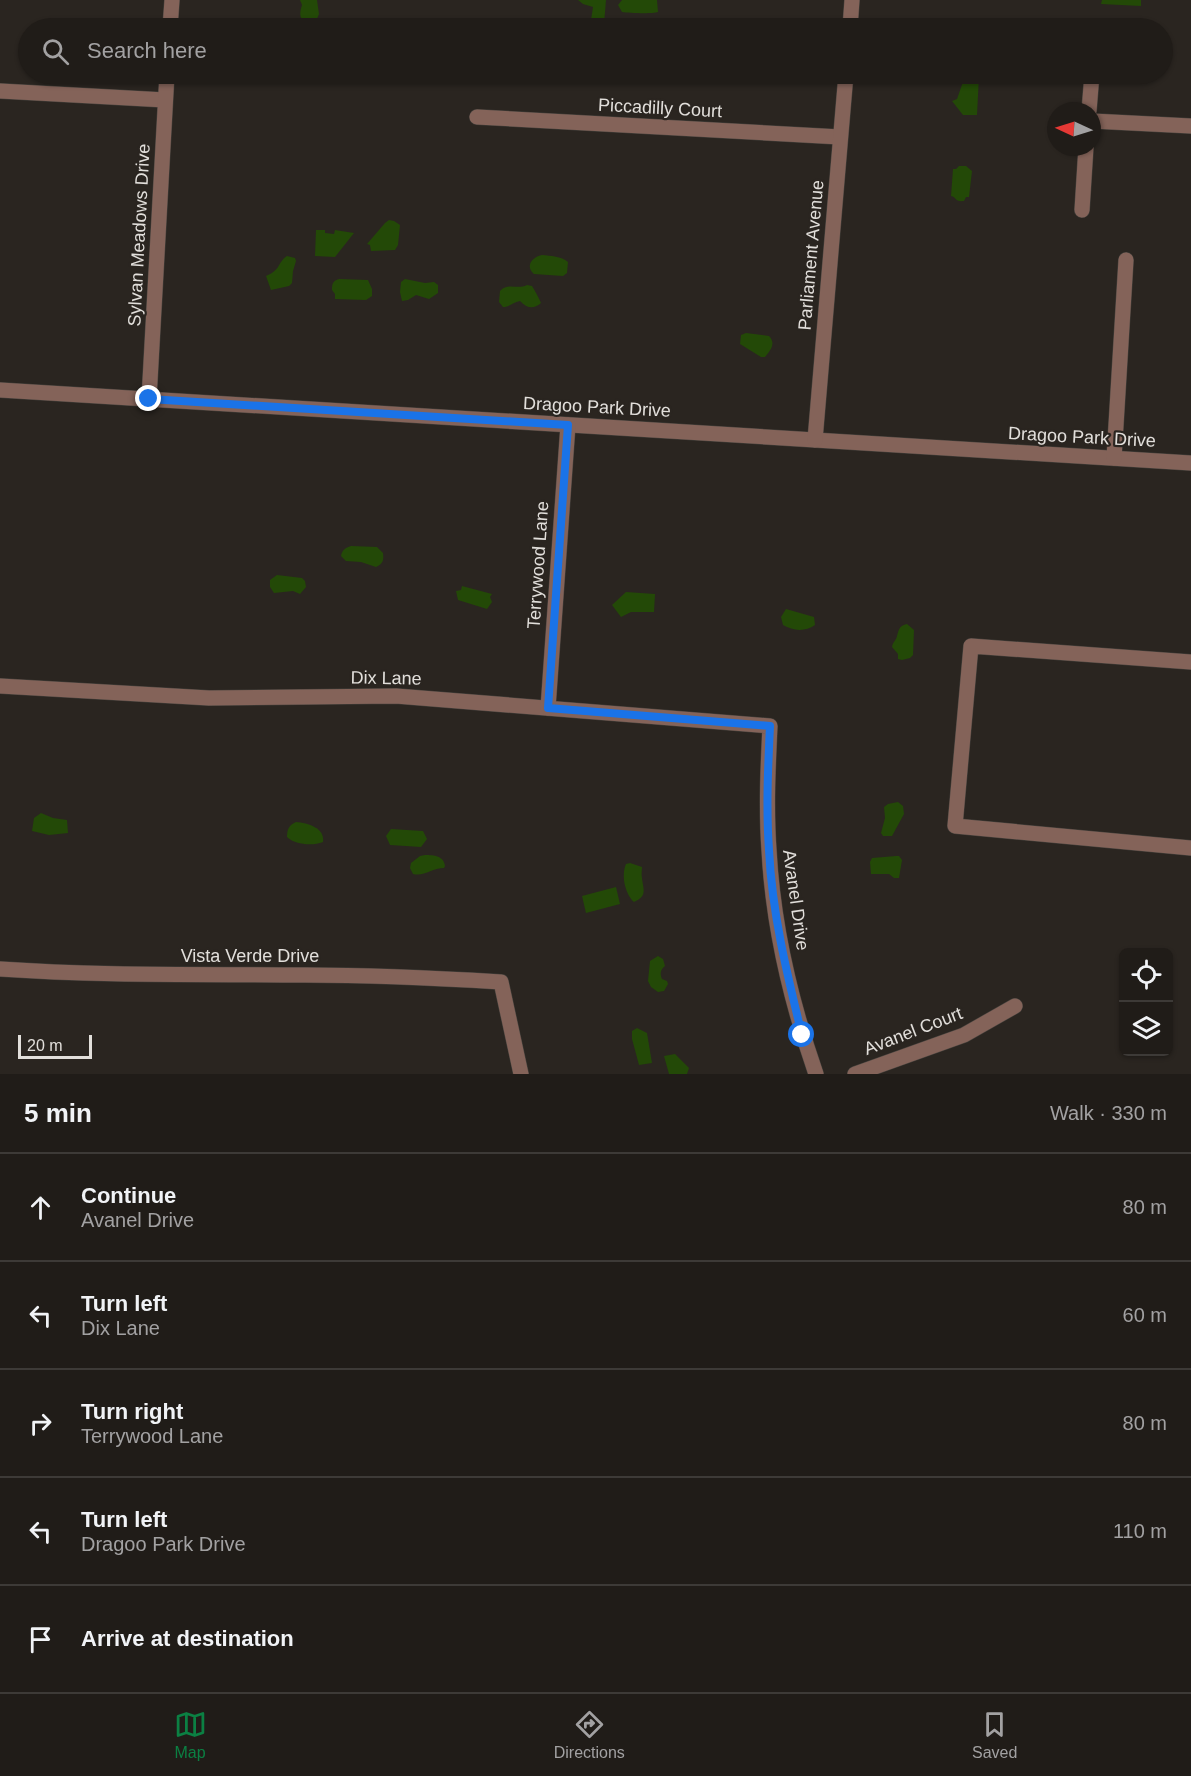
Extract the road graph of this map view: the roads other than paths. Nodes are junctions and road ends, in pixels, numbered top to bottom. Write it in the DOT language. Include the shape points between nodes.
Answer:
graph roads {
  1 [pos="172,0"];
  2 [pos="852,0"];
  3 [pos="171,18"];
  4 [pos="851,18"];
  5 [pos="166,84"];
  6 [pos="845,84"];
  7 [pos="1091,84"];
  8 [pos="0,92"];
  9 [pos="165,100"];
  10 [pos="1090,102"];
  11 [pos="477,117"];
  12 [pos="1101,121"];
  13 [pos="1191,126"];
  14 [pos="840,137"];
  15 [pos="1085,156"];
  16 [pos="1082,210"];
  17 [pos="1126,260"];
  18 [pos="0,390"];
  19 [pos="149,399"];
  20 [pos="568,425"];
  21 [pos="815,440"];
  22 [pos="1114,458"];
  23 [pos="1191,463"];
  24 [pos="1191,662"];
  25 [pos="0,686"];
  26 [pos="548,708"];
  27 [pos="770,726"];
  28 [pos="1191,848"];
  29 [pos="0,969"];
  30 [pos="1015,1006"];
  31 [pos="521,1074"];
  32 [pos="816,1074"];
  33 [pos="855,1074"];
  1 -- 3 [label="street"];
  2 -- 4 [label="street"];
  5 -- 9 [label="street, Sylvan Meadows Drive"];
  6 -- 14 [label="street, Parliament Avenue"];
  7 -- 10 [label="street"];
  8 -- 9 [label="street"];
  9 -- 19 [label="street, Sylvan Meadows Drive"];
  11 -- 14 [label="street, Piccadilly Court"];
  12 -- 13 [label="street"];
  14 -- 21 [label="street, Parliament Avenue"];
  15 -- 16 [label="street"];
  17 -- 22 [label="street"];
  18 -- 19 [label="street, Dragoo Park Drive"];
  19 -- 20 [label="street, Dragoo Park Drive"];
  20 -- 21 [label="street, Dragoo Park Drive"];
  20 -- 26 [label="street, Terrywood Lane"];
  21 -- 22 [label="street, Dragoo Park Drive"];
  22 -- 23 [label="street, Dragoo Park Drive"];
  24 -- 28 [label="street" via="971,646 955,826"];
  25 -- 26 [label="street, Dix Lane" via="209,698 396,696"];
  26 -- 27 [label="street, Dix Lane"];
  27 -- 32 [label="street, Avanel Drive" via="769,851 776,915 786,973"];
  29 -- 31 [label="street, Vista Verde Drive" via="149,976 399,976 501,982"];
  30 -- 33 [label="street, Avanel Court" via="964,1035"];
}
